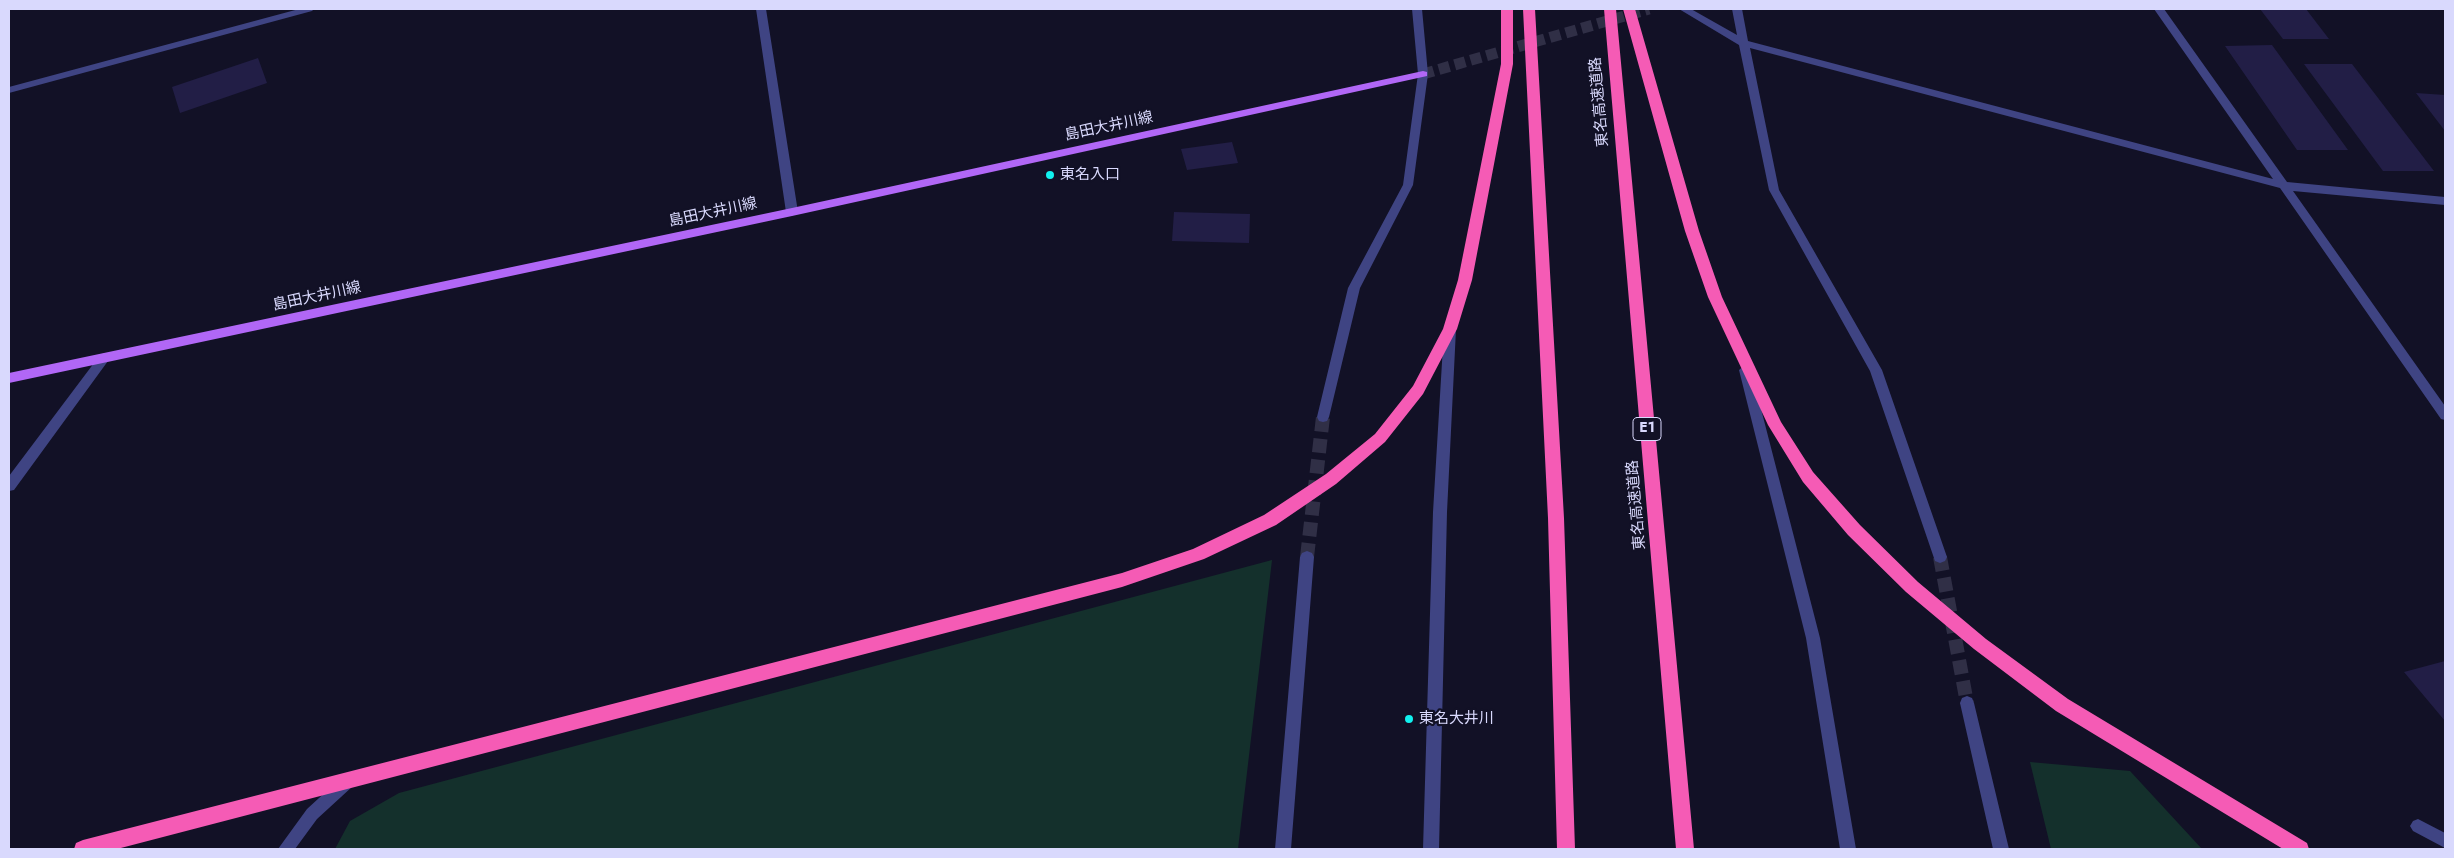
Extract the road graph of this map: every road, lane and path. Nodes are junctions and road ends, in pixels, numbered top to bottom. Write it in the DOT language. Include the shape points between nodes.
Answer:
graph roads {
  1 [pos="309,9"];
  2 [pos="761,9"];
  3 [pos="1417,9"];
  4 [pos="1507,9"];
  5 [pos="1529,9"];
  6 [pos="1610,9"];
  7 [pos="1629,9"];
  8 [pos="1684,9"];
  9 [pos="1737,9"];
  10 [pos="2159,9"];
  11 [pos="1744,43"];
  12 [pos="1423,74"];
  13 [pos="9,90"];
  14 [pos="2285,186"];
  15 [pos="2445,201"];
  16 [pos="792,212"];
  17 [pos="1450,329"];
  18 [pos="104,358"];
  19 [pos="1742,358"];
  20 [pos="9,378"];
  21 [pos="2445,415"];
  22 [pos="1323,417"];
  23 [pos="9,486"];
  24 [pos="1307,557"];
  25 [pos="1940,557"];
  26 [pos="1967,703"];
  27 [pos="350,779"];
  28 [pos="2418,826"];
  29 [pos="2445,841"];
  30 [pos="82,849"];
  31 [pos="286,849"];
  32 [pos="1283,849"];
  33 [pos="1431,849"];
  34 [pos="1566,849"];
  35 [pos="1685,849"];
  36 [pos="1848,849"];
  37 [pos="2001,849"];
  38 [pos="2300,849"];
  1 -- 13 [label="street"];
  2 -- 16 [label="street"];
  3 -- 12 [label="street"];
  4 -- 17 [label="highway" via="1507,64 1465,280"];
  5 -- 34 [label="highway" via="1556,518"];
  6 -- 35 [label="highway, 東名高速道路 / E1"];
  7 -- 19 [label="highway" via="1692,231"];
  8 -- 11 [label="street"];
  9 -- 11 [label="street"];
  10 -- 14 [label="street"];
  11 -- 14 [label="street"];
  11 -- 25 [label="street" via="1774,190 1876,370"];
  12 -- 16 [label="main road, 島田大井川線"];
  12 -- 22 [label="street" via="1408,185 1354,288"];
  14 -- 15 [label="street"];
  14 -- 21 [label="street"];
  16 -- 18 [label="main road, 島田大井川線"];
  17 -- 27 [label="highway" via="1418,390 1380,438 1331,479 1270,520 1198,554 1122,580"];
  17 -- 33 [label="street" via="1439,522"];
  18 -- 20 [label="main road, 島田大井川線"];
  18 -- 23 [label="street"];
  19 -- 36 [label="street" via="1813,638"];
  19 -- 38 [label="highway" via="1775,424 1808,477 1854,530 1912,587 1980,644 2062,705"];
  24 -- 32 [label="street"];
  26 -- 37 [label="street"];
  27 -- 30 [label="highway"];
  27 -- 31 [label="street" via="312,814"];
  28 -- 29 [label="street"];
}
